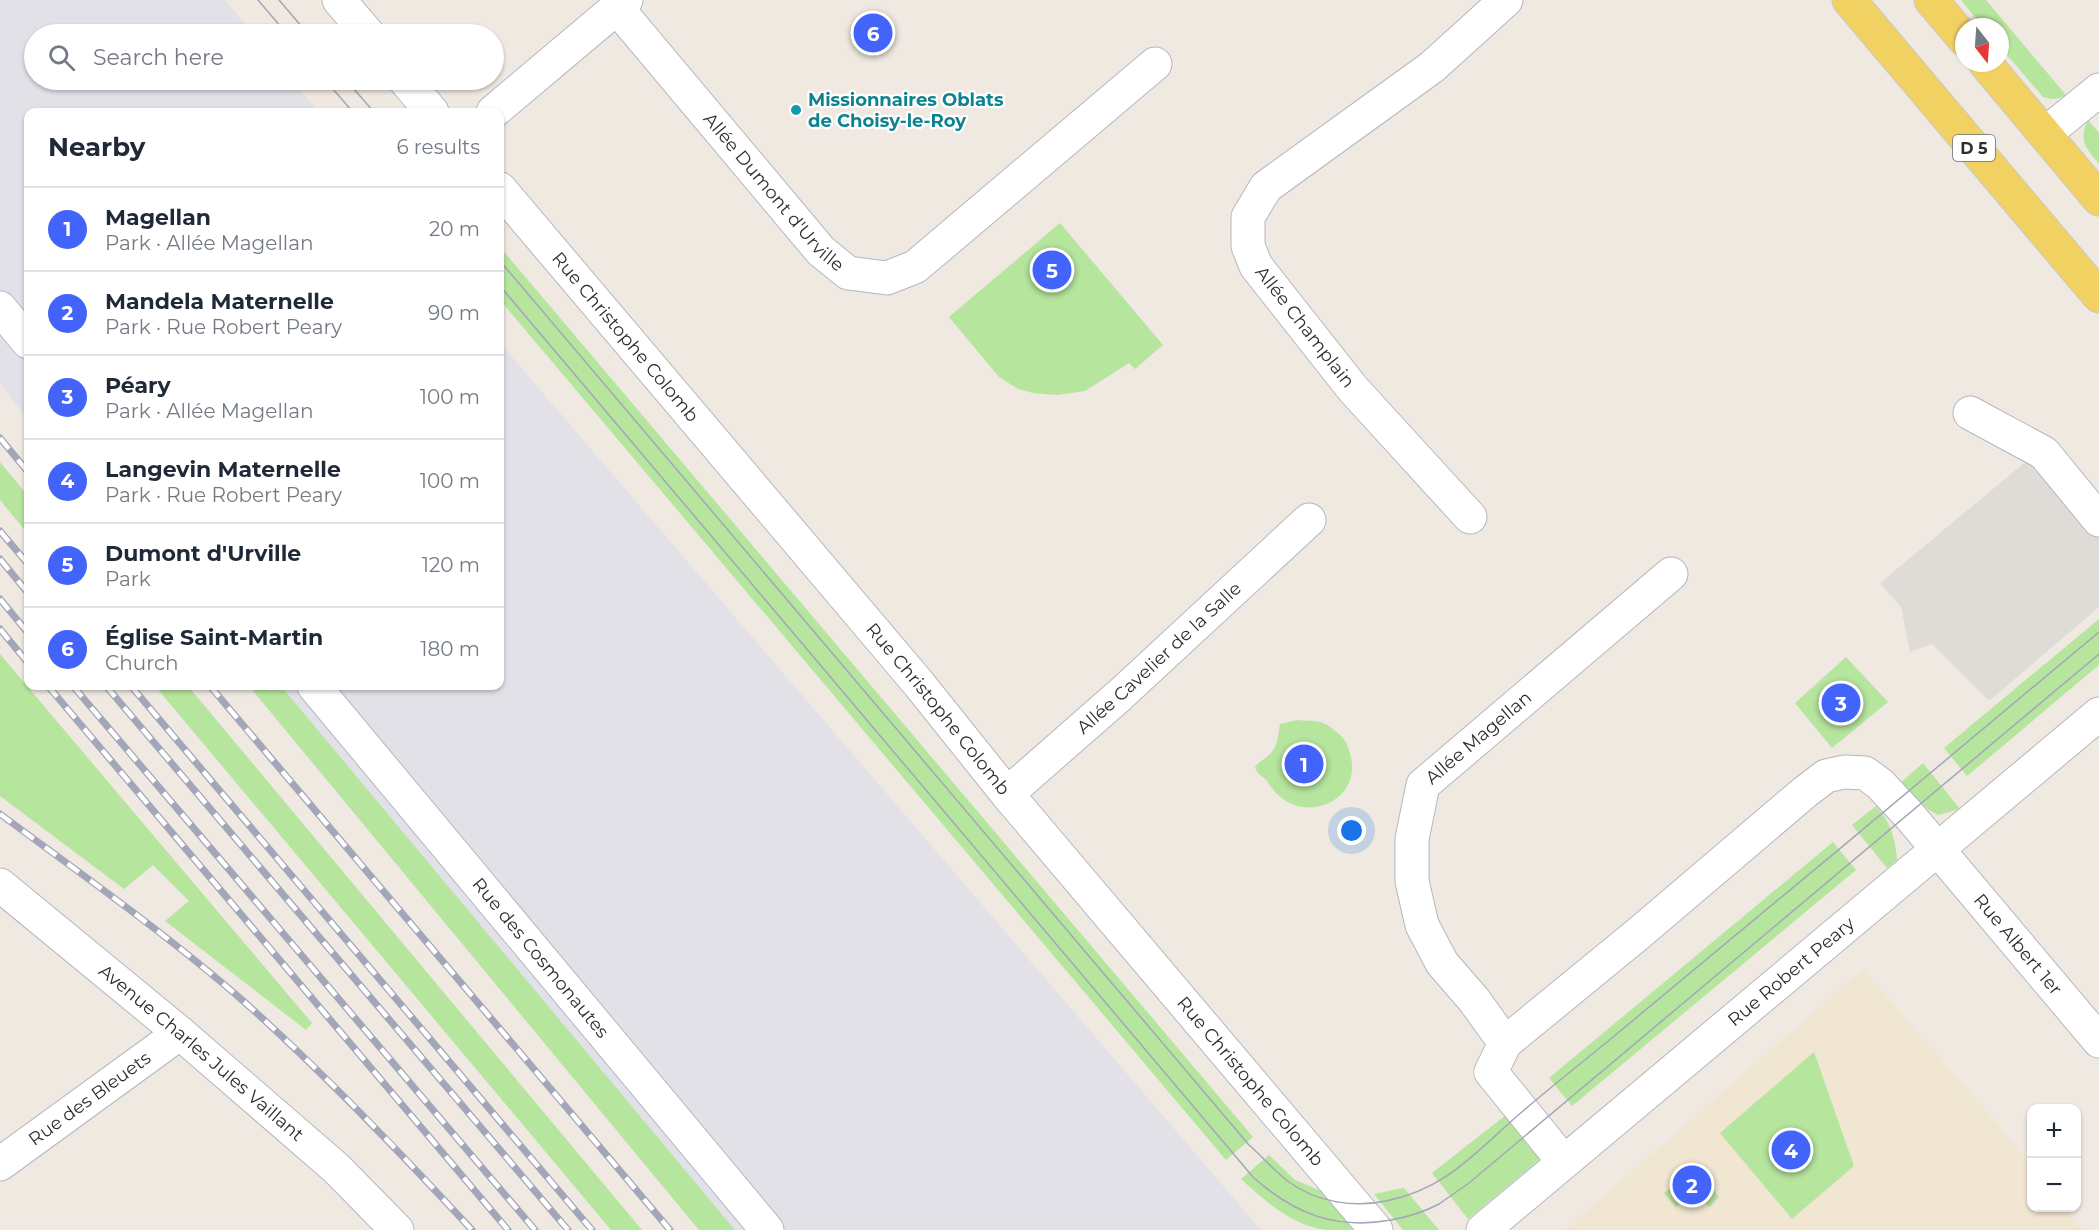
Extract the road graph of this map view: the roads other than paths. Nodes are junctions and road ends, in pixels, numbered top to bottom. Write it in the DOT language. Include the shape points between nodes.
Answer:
graph roads {
  1 [pos="339,0"];
  2 [pos="1506,0"];
  3 [pos="1849,0"];
  4 [pos="1931,0"];
  5 [pos="621,4"];
  6 [pos="359,24"];
  7 [pos="1955,28"];
  8 [pos="1155,64"];
  9 [pos="1993,72"];
  10 [pos="413,90"];
  11 [pos="2099,90"];
  12 [pos="429,108"];
  13 [pos="498,108"];
  14 [pos="2045,134"];
  15 [pos="504,194"];
  16 [pos="2099,199"];
  17 [pos="2099,296"];
  18 [pos="0,308"];
  19 [pos="24,337"];
  20 [pos="1971,413"];
  21 [pos="1470,517"];
  22 [pos="1309,520"];
  23 [pos="2099,520"];
  24 [pos="1671,574"];
  25 [pos="318,690"];
  26 [pos="2099,714"];
  27 [pos="1007,794"];
  28 [pos="1937,848"];
  29 [pos="0,885"];
  30 [pos="180,1033"];
  31 [pos="2099,1041"];
  32 [pos="1505,1043"];
  33 [pos="1563,1161"];
  34 [pos="0,1164"];
  35 [pos="397,1230"];
  36 [pos="768,1230"];
  37 [pos="1376,1230"];
  38 [pos="1483,1230"];
  1 -- 6 [label="street"];
  2 -- 21 [label="street, Allée Champlain" via="1432,67 1266,187 1248,217 1248,246 1256,266 1353,389"];
  3 -- 17 [label="main road, D 5"];
  4 -- 7 [label="main road"];
  5 -- 8 [label="street, Allée Dumont d'Urville" via="821,251 848,273 887,278 915,267"];
  5 -- 13 [label="street"];
  9 -- 14 [label="main road"];
  10 -- 12 [label="street"];
  11 -- 14 [label="street"];
  14 -- 16 [label="main road"];
  15 -- 27 [label="street, Rue Christophe Colomb" via="919,684"];
  18 -- 19 [label="street"];
  20 -- 23 [label="street" via="2044,453"];
  22 -- 27 [label="street, Allée Cavelier de la Salle"];
  24 -- 32 [label="street, Allée Magellan" via="1423,785 1412,839 1412,880 1422,925 1442,963"];
  25 -- 36 [label="street, Rue des Cosmonautes"];
  26 -- 28 [label="street, Rue Robert Peary"];
  27 -- 37 [label="street, Rue Christophe Colomb"];
  28 -- 31 [label="street, Rue Albert 1er"];
  28 -- 32 [label="street" via="1880,784 1865,773 1826,776"];
  28 -- 33 [label="street, Rue Robert Peary"];
  29 -- 30 [label="street, Avenue Charles Jules Vaillant"];
  30 -- 34 [label="street, Rue des Bleuets"];
  30 -- 35 [label="street, Avenue Charles Jules Vaillant" via="336,1168"];
  32 -- 33 [label="street" via="1491,1072"];
  33 -- 38 [label="street, Rue Robert Peary"];
}
